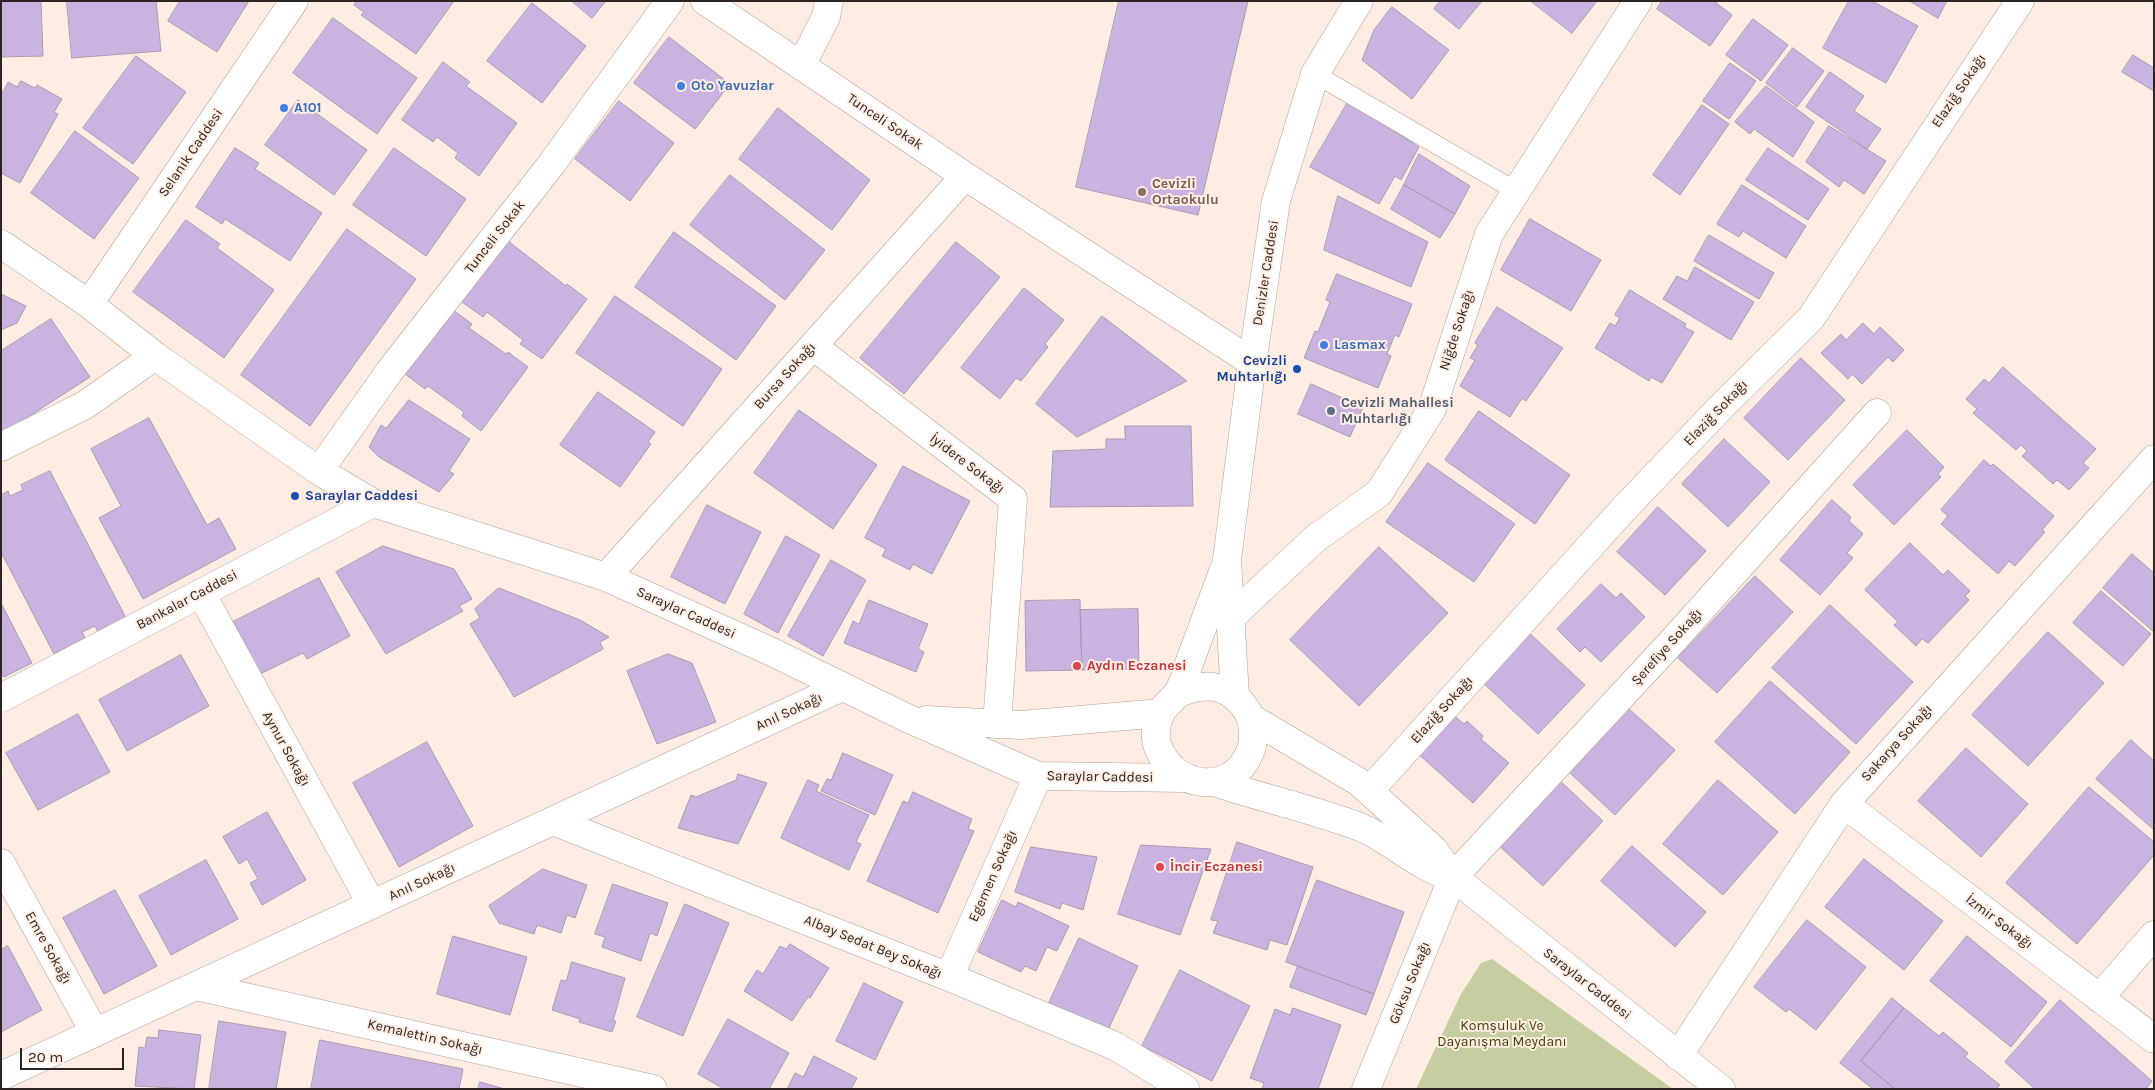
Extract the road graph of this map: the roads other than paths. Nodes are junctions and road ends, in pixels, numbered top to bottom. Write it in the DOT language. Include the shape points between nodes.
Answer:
graph roads {
  1 [pos="294,1"];
  2 [pos="670,1"];
  3 [pos="706,1"];
  4 [pos="829,1"];
  5 [pos="1359,1"];
  6 [pos="1638,1"];
  7 [pos="2020,1"];
  8 [pos="801,66"];
  9 [pos="1315,74"];
  10 [pos="965,176"];
  11 [pos="1516,191"];
  12 [pos="1,244"];
  13 [pos="89,304"];
  14 [pos="813,346"];
  15 [pos="155,356"];
  16 [pos="1252,362"];
  17 [pos="1877,413"];
  18 [pos="1,447"];
  19 [pos="2154,459"];
  20 [pos="318,471"];
  21 [pos="373,503"];
  22 [pos="1227,560"];
  23 [pos="606,577"];
  24 [pos="201,593"];
  25 [pos="1230,618"];
  26 [pos="842,687"];
  27 [pos="1235,696"];
  28 [pos="1,698"];
  29 [pos="1169,703"];
  30 [pos="907,718"];
  31 [pos="1251,718"];
  32 [pos="997,724"];
  33 [pos="1038,776"];
  34 [pos="1185,778"];
  35 [pos="1214,782"];
  36 [pos="1369,791"];
  37 [pos="1844,804"];
  38 [pos="553,821"];
  39 [pos="1,863"];
  40 [pos="1453,877"];
  41 [pos="372,905"];
  42 [pos="2154,935"];
  43 [pos="949,977"];
  44 [pos="196,986"];
  45 [pos="2100,998"];
  46 [pos="94,1033"];
  47 [pos="2154,1039"];
  48 [pos="1678,1056"];
  49 [pos="1,1076"];
  50 [pos="653,1089"];
  51 [pos="1185,1089"];
  52 [pos="1366,1089"];
  53 [pos="1722,1089"];
  1 -- 13 [label="street, Selanik Caddesi"];
  2 -- 20 [label="street, Tunceli Sokak" via="550,166 389,372"];
  3 -- 8 [label="street, Tunceli Sokak"];
  4 -- 8 [label="street" via="826,17"];
  5 -- 9 [label="street, Denizler Caddesi"];
  6 -- 11 [label="street, Niğde Sokağı"];
  7 -- 36 [label="street, Elaziğ Sokağı" via="1811,318 1621,512"];
  8 -- 10 [label="street, Tunceli Sokak"];
  9 -- 11 [label="lane"];
  9 -- 16 [label="street, Denizler Caddesi" via="1276,201"];
  10 -- 14 [label="street, Bursa Sokağı"];
  10 -- 16 [label="street, Tunceli Sokak"];
  11 -- 25 [label="street, Niğde Sokağı" via="1489,234 1432,409 1379,493 1316,538"];
  12 -- 13 [label="street, Saraylar Caddesi"];
  13 -- 15 [label="street, Saraylar Caddesi"];
  14 -- 23 [label="street, Bursa Sokağı"];
  14 -- 32 [label="street, İyidere Sokağı" via="1013,499"];
  15 -- 18 [label="street" via="85,405"];
  15 -- 20 [label="street, Saraylar Caddesi"];
  16 -- 22 [label="street, Denizler Caddesi"];
  17 -- 40 [label="street, Şerefiye Sokağı" via="1669,646"];
  19 -- 37 [label="street, Sakarya Sokağı"];
  20 -- 21 [label="street, Saraylar Caddesi"];
  21 -- 23 [label="street, Saraylar Caddesi"];
  21 -- 24 [label="street, Bankalar Caddesi"];
  22 -- 25 [label="street, Denizler Caddesi"];
  22 -- 29 [label="street, Denizler Caddesi"];
  23 -- 26 [label="street, Saraylar Caddesi"];
  24 -- 28 [label="street, Bankalar Caddesi"];
  24 -- 41 [label="street, Aynur Sokağı"];
  25 -- 27 [label="street, Denizler Caddesi"];
  26 -- 30 [label="street, Saraylar Caddesi"];
  26 -- 38 [label="street, Anıl Sokağı"];
  27 -- 29 [label="street" via="1222,688 1207,685 1191,687"];
  27 -- 31 [label="street, Saraylar Caddesi"];
  29 -- 32 [label="street, Saraylar Caddesi" via="1021,726"];
  29 -- 34 [label="street" via="1156,728 1157,743 1162,758"];
  30 -- 32 [label="street, Saraylar Caddesi"];
  30 -- 33 [label="street, Saraylar Caddesi"];
  31 -- 35 [label="street" via="1254,734 1251,751 1242,766 1230,776"];
  31 -- 36 [label="street, Saraylar Caddesi" via="1348,775"];
  33 -- 34 [label="street, Saraylar Caddesi"];
  33 -- 43 [label="street, Egemen Sokağı"];
  34 -- 35 [label="street"];
  35 -- 40 [label="street, Saraylar Caddesi" via="1362,828"];
  36 -- 40 [label="street, Saraylar Caddesi" via="1434,850"];
  37 -- 45 [label="street, İzmir Sokağı"];
  37 -- 48 [label="street, Sakarya Sokağı"];
  38 -- 41 [label="street, Anıl Sokağı"];
  38 -- 43 [label="street, Albay Sedat Bey Sokağı"];
  39 -- 46 [label="street, Emre Sokağı"];
  40 -- 48 [label="street, Saraylar Caddesi"];
  40 -- 52 [label="street, Göksu Sokağı"];
  41 -- 44 [label="street, Anıl Sokağı"];
  42 -- 45 [label="street"];
  43 -- 51 [label="street, Albay Sedat Bey Sokağı" via="1115,1046"];
  44 -- 46 [label="street, Anıl Sokağı"];
  44 -- 50 [label="street, Kemalettin Sokağı"];
  45 -- 47 [label="street, İzmir Sokağı"];
  46 -- 49 [label="street, Anıl Sokağı"];
  48 -- 53 [label="street, Saraylar Caddesi"];
}
